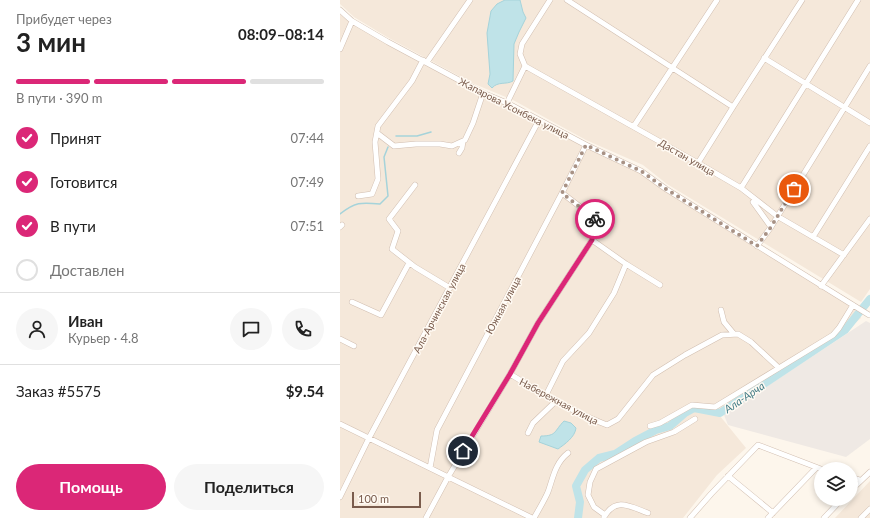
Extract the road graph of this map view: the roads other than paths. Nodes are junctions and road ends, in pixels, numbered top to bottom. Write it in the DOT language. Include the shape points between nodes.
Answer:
graph roads {
  1 [pos="470,0"];
  2 [pos="550,0"];
  3 [pos="567,0"];
  4 [pos="717,0"];
  5 [pos="802,0"];
  6 [pos="858,0"];
  7 [pos="340,10"];
  8 [pos="352,21"];
  9 [pos="340,48"];
  10 [pos="764,58"];
  11 [pos="425,61"];
  12 [pos="526,66"];
  13 [pos="870,66"];
  14 [pos="673,68"];
  15 [pos="805,83"];
  16 [pos="483,93"];
  17 [pos="507,103"];
  18 [pos="733,107"];
  19 [pos="845,107"];
  20 [pos="539,120"];
  21 [pos="870,123"];
  22 [pos="634,126"];
  23 [pos="377,133"];
  24 [pos="463,141"];
  25 [pos="586,145"];
  26 [pos="870,146"];
  27 [pos="459,153"];
  28 [pos="698,163"];
  29 [pos="415,185"];
  30 [pos="740,188"];
  31 [pos="562,193"];
  32 [pos="746,194"];
  33 [pos="358,196"];
  34 [pos="777,216"];
  35 [pos="870,219"];
  36 [pos="771,227"];
  37 [pos="813,237"];
  38 [pos="592,240"];
  39 [pos="757,246"];
  40 [pos="844,255"];
  41 [pos="409,263"];
  42 [pos="626,264"];
  43 [pos="660,285"];
  44 [pos="821,286"];
  45 [pos="450,288"];
  46 [pos="352,302"];
  47 [pos="853,306"];
  48 [pos="721,310"];
  49 [pos="869,315"];
  50 [pos="734,334"];
  51 [pos="340,339"];
  52 [pos="354,346"];
  53 [pos="779,368"];
  54 [pos="510,374"];
  55 [pos="546,395"];
  56 [pos="556,401"];
  57 [pos="695,419"];
  58 [pos="340,424"];
  59 [pos="650,426"];
  60 [pos="528,433"];
  61 [pos="369,438"];
  62 [pos="568,453"];
  63 [pos="814,467"];
  64 [pos="430,468"];
  65 [pos="870,472"];
  66 [pos="814,474"];
  67 [pos="728,476"];
  68 [pos="448,477"];
  69 [pos="860,480"];
  70 [pos="342,488"];
  71 [pos="340,497"];
  72 [pos="835,506"];
  73 [pos="870,509"];
  74 [pos="648,512"];
  75 [pos="773,513"];
  76 [pos="604,517"];
  77 [pos="426,518"];
  78 [pos="533,518"];
  79 [pos="690,518"];
  80 [pos="768,518"];
  81 [pos="824,518"];
  82 [pos="861,518"];
  1 -- 11 [label="street"];
  2 -- 12 [label="street" via="522,44 520,54"];
  3 -- 14 [label="street"];
  4 -- 14 [label="street"];
  5 -- 10 [label="street"];
  6 -- 15 [label="street"];
  7 -- 8 [label="street, Жапарова Усонбека улица"];
  8 -- 9 [label="street"];
  8 -- 11 [label="street, Жапарова Усонбека улица"];
  10 -- 15 [label="street"];
  10 -- 18 [label="street"];
  11 -- 16 [label="street, Жапарова Усонбека улица"];
  11 -- 23 [label="street" via="378,126"];
  12 -- 17 [label="street"];
  12 -- 22 [label="street, Дастан улица"];
  13 -- 19 [label="street"];
  14 -- 18 [label="street"];
  14 -- 22 [label="street"];
  15 -- 19 [label="street"];
  15 -- 30 [label="street"];
  16 -- 17 [label="street, Жапарова Усонбека улица"];
  16 -- 24 [label="street" via="473,123"];
  17 -- 20 [label="street, Жапарова Усонбека улица"];
  18 -- 28 [label="street"];
  19 -- 21 [label="street"];
  19 -- 34 [label="street"];
  20 -- 25 [label="street, Жапарова Усонбека улица"];
  20 -- 45 [label="street, Ала-Арчинская улица"];
  22 -- 28 [label="street, Дастан улица"];
  23 -- 24 [label="street" via="394,146 452,146"];
  23 -- 33 [label="street" via="375,142 378,179 372,194"];
  24 -- 27 [label="street"];
  25 -- 31 [label="street, Южная улица"];
  25 -- 39 [label="street, Жапарова Усонбека улица" via="641,171"];
  26 -- 37 [label="street"];
  28 -- 30 [label="street, Дастан улица"];
  29 -- 41 [label="street" via="389,219 398,231 392,249"];
  30 -- 32 [label="street, Дастан улица"];
  31 -- 38 [label="street" via="596,219"];
  31 -- 64 [label="street, Южная улица" via="436,430"];
  32 -- 34 [label="street, Дастан улица"];
  32 -- 36 [label="street"];
  34 -- 36 [label="street"];
  34 -- 37 [label="street, Дастан улица"];
  35 -- 40 [label="street"];
  36 -- 39 [label="street"];
  37 -- 40 [label="street, Дастан улица"];
  38 -- 42 [label="street"];
  38 -- 54 [label="street" via="538,323"];
  39 -- 44 [label="street, Жапарова Усонбека улица"];
  40 -- 44 [label="street"];
  41 -- 45 [label="street"];
  41 -- 46 [label="street" via="381,315"];
  42 -- 43 [label="street"];
  42 -- 55 [label="street" via="614,293 589,332 563,361"];
  44 -- 47 [label="street, Жапарова Усонбека улица"];
  45 -- 61 [label="street, Ала-Арчинская улица"];
  47 -- 49 [label="street, Жапарова Усонбека улица"];
  47 -- 53 [label="street" via="833,335"];
  48 -- 50 [label="street" via="724,322"];
  50 -- 53 [label="street" via="751,342"];
  50 -- 56 [label="street, Набережная улица" via="722,335 654,375 618,419 607,425"];
  51 -- 52 [label="street"];
  53 -- 59 [label="street" via="715,407 692,405"];
  54 -- 55 [label="street, Набережная улица"];
  54 -- 68 [label="street"];
  55 -- 56 [label="street, Набережная улица"];
  56 -- 60 [label="street" via="533,423"];
  57 -- 76 [label="street" via="674,432 646,442 596,469 588,495 594,507"];
  58 -- 61 [label="street"];
  61 -- 64 [label="street"];
  61 -- 70 [label="street, Ала-Арчинская улица"];
  62 -- 78 [label="street" via="561,458 548,492"];
  63 -- 67 [label="street" via="758,445"];
  64 -- 68 [label="street"];
  65 -- 69 [label="street"];
  66 -- 75 [label="street"];
  67 -- 75 [label="street"];
  67 -- 79 [label="street"];
  68 -- 77 [label="street"];
  68 -- 78 [label="street"];
  70 -- 71 [label="street, Ала-Арчинская улица"];
  72 -- 81 [label="street"];
  73 -- 82 [label="street"];
  74 -- 76 [label="street" via="616,504"];
  75 -- 80 [label="street"];
}
